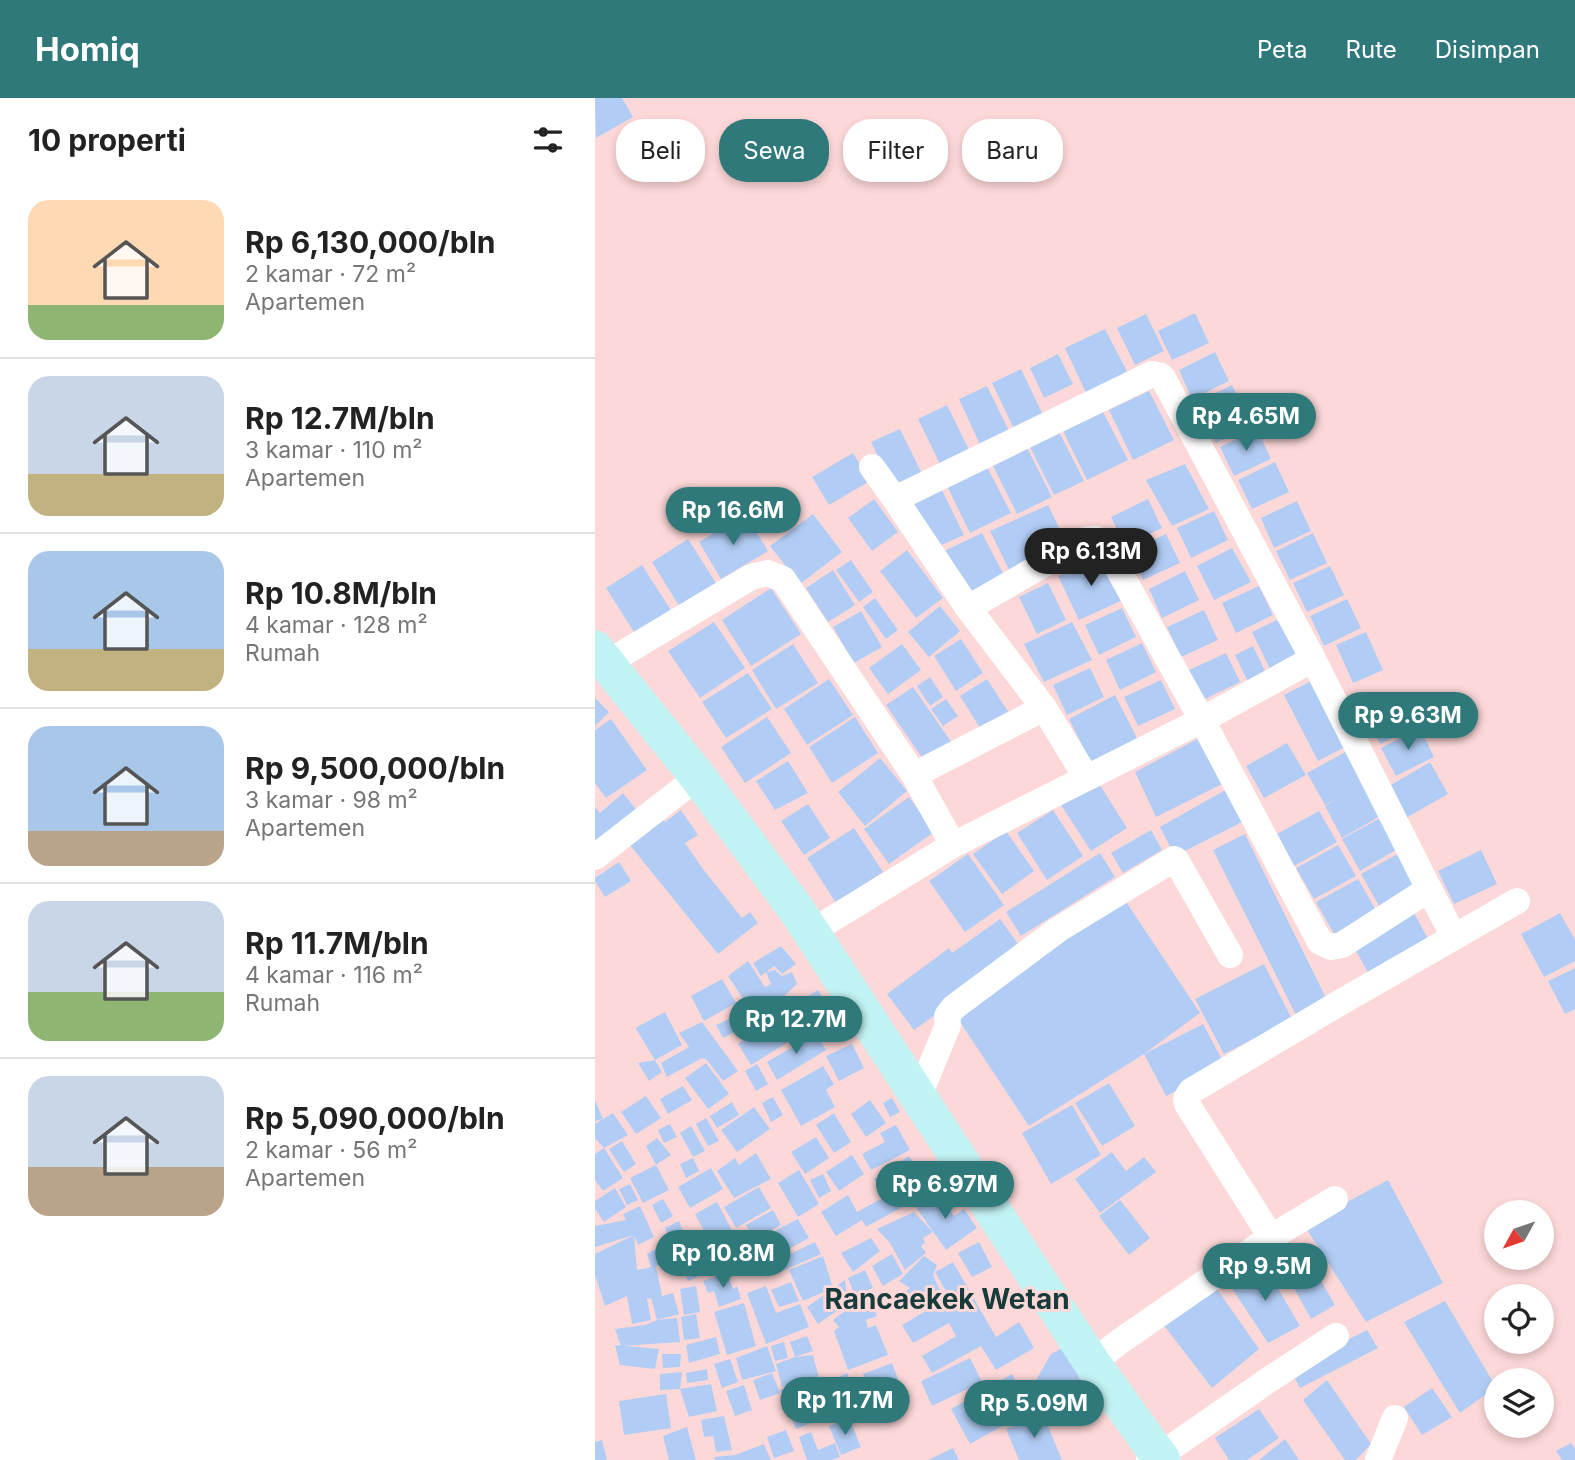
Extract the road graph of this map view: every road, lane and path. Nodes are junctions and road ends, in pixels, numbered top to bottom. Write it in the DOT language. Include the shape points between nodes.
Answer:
graph roads {
  1 [pos="872,467"];
  2 [pos="895,499"];
  3 [pos="968,608"];
  4 [pos="601,656"];
  5 [pos="1313,660"];
  6 [pos="1044,708"];
  7 [pos="1202,720"];
  8 [pos="914,775"];
  9 [pos="698,777"];
  10 [pos="1086,777"];
  11 [pos="953,845"];
  12 [pos="595,857"];
  13 [pos="1429,889"];
  14 [pos="1517,901"];
  15 [pos="811,932"];
  16 [pos="1454,937"];
  17 [pos="1230,955"];
  18 [pos="918,1098"];
  19 [pos="1335,1199"];
  20 [pos="1271,1237"];
  21 [pos="1336,1336"];
  22 [pos="1092,1363"];
  23 [pos="1395,1418"];
  24 [pos="1157,1459"];
  25 [pos="1378,1460"];
  1 -- 2 [label="street"];
  2 -- 3 [label="street"];
  2 -- 5 [label="street" via="1152,374 1159,375"];
  3 -- 6 [label="street"];
  3 -- 7 [label="street" via="1096,538 1103,542"];
  4 -- 8 [label="street" via="751,577 767,573 783,579"];
  4 -- 9 [label="main road"];
  5 -- 7 [label="street"];
  5 -- 13 [label="street"];
  6 -- 8 [label="street"];
  6 -- 10 [label="street"];
  7 -- 10 [label="street"];
  7 -- 13 [label="street" via="1320,942 1342,946"];
  8 -- 11 [label="street"];
  9 -- 12 [label="street"];
  9 -- 15 [label="main road"];
  10 -- 11 [label="street"];
  11 -- 15 [label="street"];
  13 -- 16 [label="street"];
  14 -- 16 [label="street"];
  15 -- 18 [label="main road"];
  16 -- 20 [label="street" via="1191,1091 1187,1104"];
  17 -- 18 [label="street" via="1174,859 1059,929 953,1008"];
  18 -- 22 [label="main road"];
  19 -- 20 [label="street"];
  20 -- 22 [label="street"];
  21 -- 24 [label="street"];
  22 -- 24 [label="main road"];
  23 -- 25 [label="street"];
}
